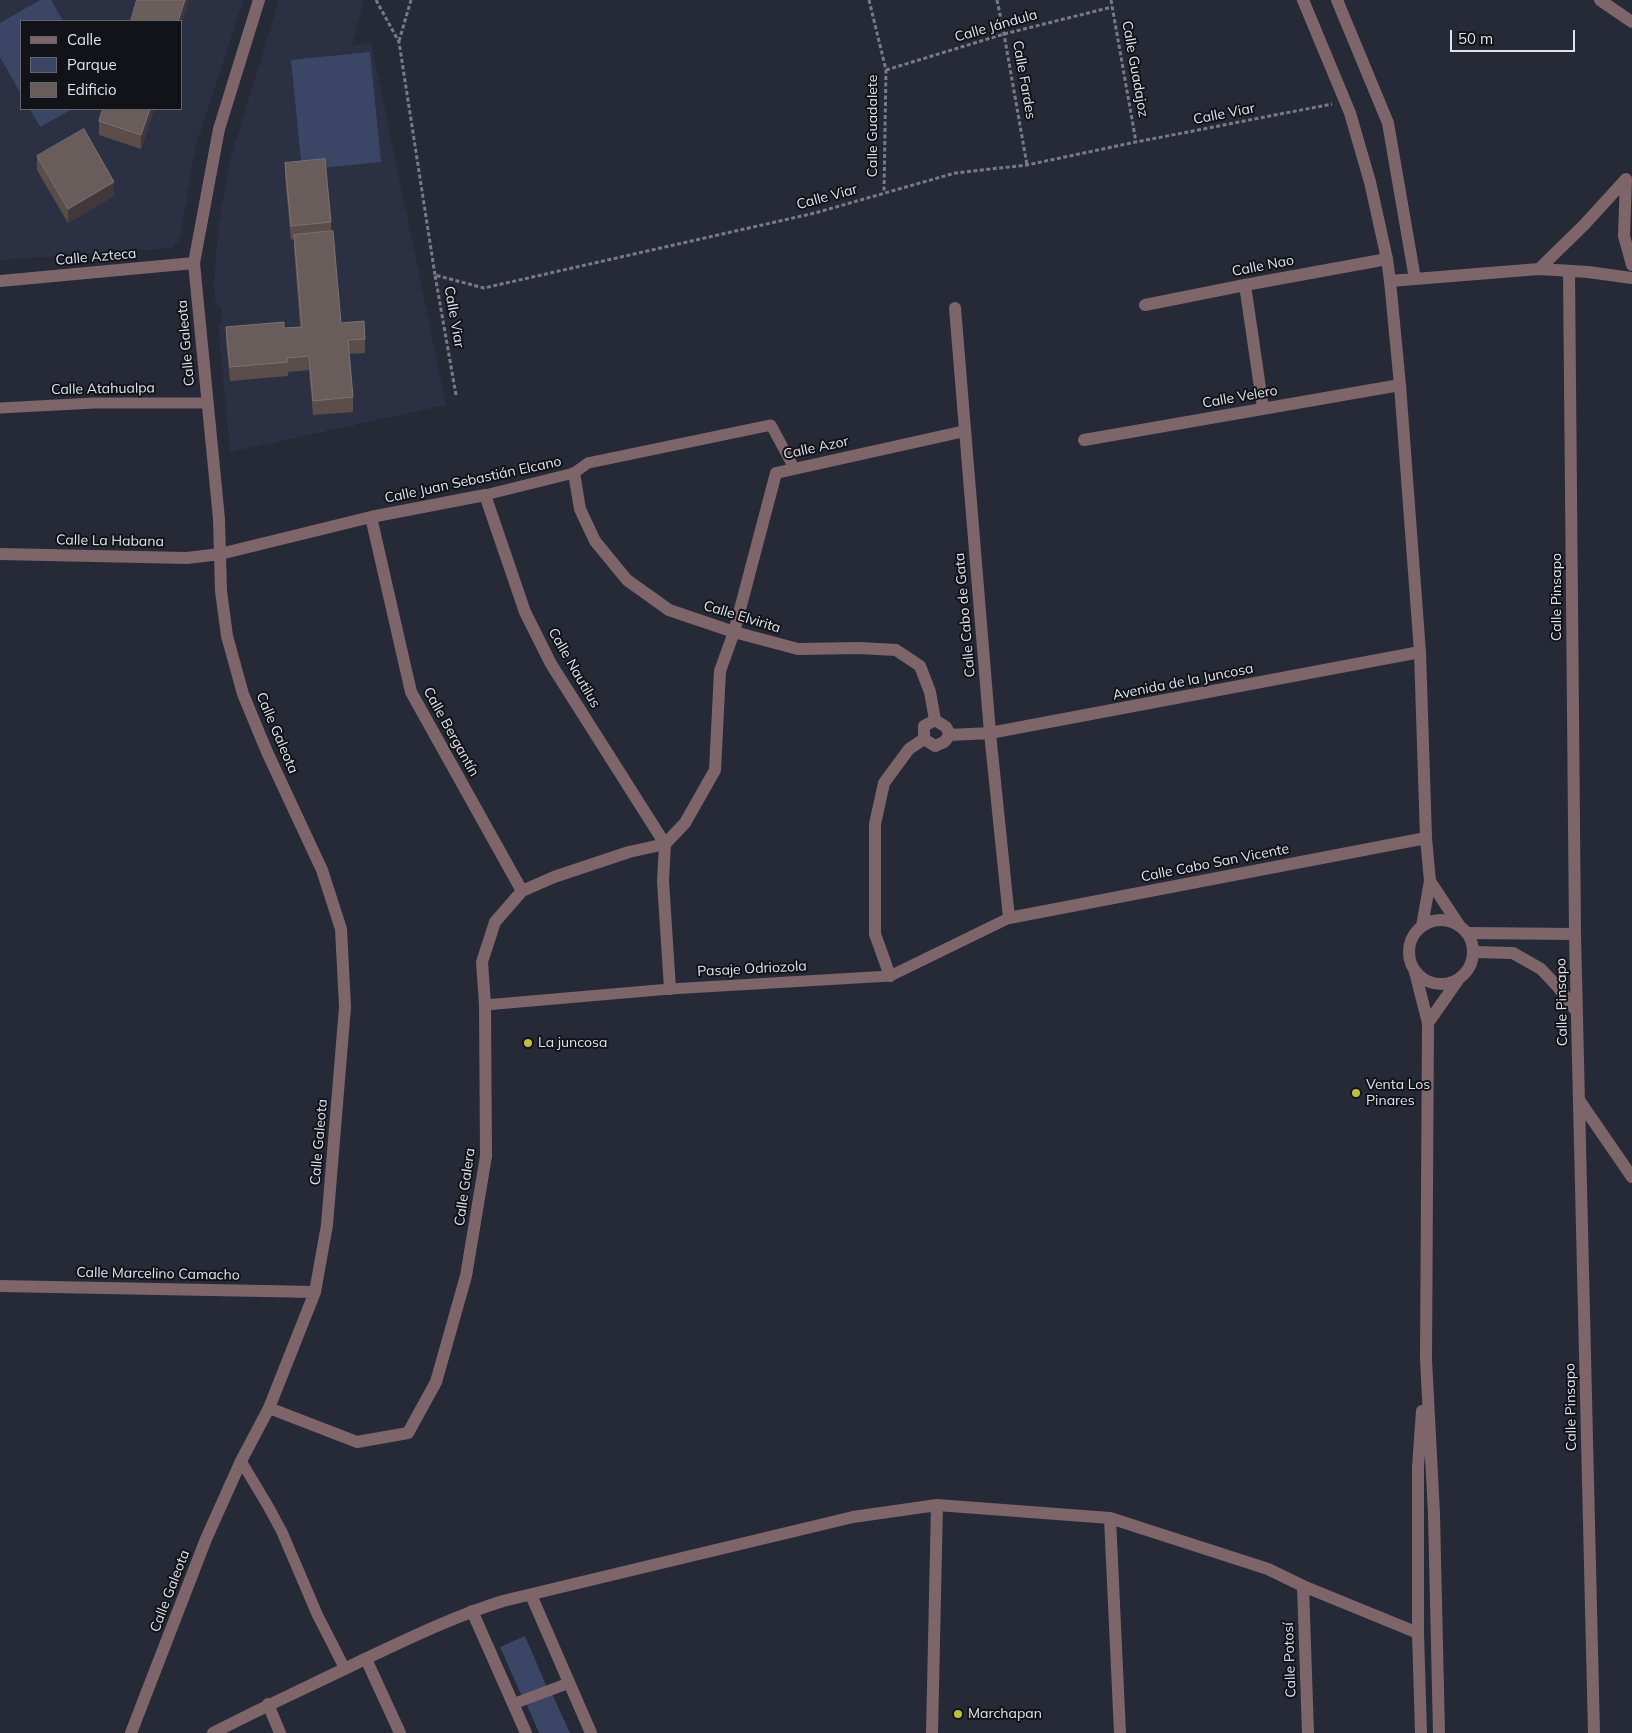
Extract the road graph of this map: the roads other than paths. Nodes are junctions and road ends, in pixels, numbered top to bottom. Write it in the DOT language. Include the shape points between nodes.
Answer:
graph roads {
  1 [pos="259,0"];
  2 [pos="1303,0"];
  3 [pos="1337,0"];
  4 [pos="1600,0"];
  5 [pos="1632,22"];
  6 [pos="1629,174"];
  7 [pos="1387,259"];
  8 [pos="194,263"];
  9 [pos="1632,264"];
  10 [pos="1539,269"];
  11 [pos="1569,271"];
  12 [pos="1632,278"];
  13 [pos="1415,279"];
  14 [pos="0,281"];
  15 [pos="1390,281"];
  16 [pos="1245,285"];
  17 [pos="1145,305"];
  18 [pos="955,308"];
  19 [pos="1400,385"];
  20 [pos="207,403"];
  21 [pos="0,408"];
  22 [pos="1262,408"];
  23 [pos="965,431"];
  24 [pos="1084,440"];
  25 [pos="794,468"];
  26 [pos="574,473"];
  27 [pos="485,495"];
  28 [pos="371,517"];
  29 [pos="0,554"];
  30 [pos="220,554"];
  31 [pos="734,632"];
  32 [pos="1420,652"];
  33 [pos="935,720"];
  34 [pos="990,733"];
  35 [pos="950,735"];
  36 [pos="924,739"];
  37 [pos="1426,838"];
  38 [pos="665,844"];
  39 [pos="1430,881"];
  40 [pos="522,891"];
  41 [pos="1009,918"];
  42 [pos="1422,926"];
  43 [pos="1463,929"];
  44 [pos="1575,934"];
  45 [pos="1473,952"];
  46 [pos="1415,972"];
  47 [pos="890,976"];
  48 [pos="1458,980"];
  49 [pos="670,989"];
  50 [pos="485,1005"];
  51 [pos="1577,1012"];
  52 [pos="1428,1023"];
  53 [pos="1579,1100"];
  54 [pos="1632,1177"];
  55 [pos="0,1286"];
  56 [pos="315,1292"];
  57 [pos="1426,1359"];
  58 [pos="270,1408"];
  59 [pos="241,1461"];
  60 [pos="937,1505"];
  61 [pos="1110,1518"];
  62 [pos="1303,1586"];
  63 [pos="531,1595"];
  64 [pos="472,1611"];
  65 [pos="1418,1633"];
  66 [pos="366,1659"];
  67 [pos="345,1669"];
  68 [pos="569,1683"];
  69 [pos="268,1704"];
  70 [pos="513,1704"];
  71 [pos="131,1733"];
  72 [pos="213,1733"];
  73 [pos="280,1733"];
  74 [pos="400,1733"];
  75 [pos="526,1733"];
  76 [pos="591,1733"];
  77 [pos="932,1733"];
  78 [pos="1120,1733"];
  79 [pos="1308,1733"];
  80 [pos="1421,1733"];
  81 [pos="1439,1733"];
  82 [pos="1594,1733"];
  1 -- 8 [label="street, Calle Galeota" via="218,129"];
  2 -- 7 [label="street" via="1345,102 1370,182"];
  3 -- 13 [label="street" via="1388,123"];
  4 -- 5 [label="street"];
  6 -- 9 [label="street" via="1624,236"];
  6 -- 10 [label="street"];
  7 -- 15 [label="street"];
  7 -- 16 [label="street, Calle Nao"];
  8 -- 14 [label="street, Calle Azteca"];
  8 -- 20 [label="street, Calle Galeota"];
  10 -- 11 [label="street"];
  10 -- 13 [label="street"];
  11 -- 12 [label="street"];
  11 -- 44 [label="street, Calle Pinsapo"];
  13 -- 15 [label="street"];
  15 -- 19 [label="street"];
  16 -- 17 [label="street, Calle Nao"];
  16 -- 22 [label="street"];
  18 -- 23 [label="street, Calle Cabo de Gata"];
  19 -- 22 [label="street, Calle Velero"];
  19 -- 32 [label="street"];
  20 -- 21 [label="street, Calle Atahualpa" via="94,403"];
  20 -- 30 [label="street, Calle Galeota"];
  22 -- 24 [label="street, Calle Velero"];
  23 -- 25 [label="street, Calle Azor"];
  23 -- 34 [label="street, Calle Cabo de Gata"];
  25 -- 26 [label="street, Calle Juan Sebastián Elcano" via="771,425 588,463"];
  25 -- 31 [label="street, Calle Azor" via="776,472"];
  26 -- 27 [label="street, Calle Juan Sebastián Elcano"];
  26 -- 31 [label="street, Calle Elvirita" via="580,508 595,541 627,580 669,610"];
  27 -- 28 [label="street, Calle Juan Sebastián Elcano"];
  27 -- 38 [label="street, Calle Nautilus" via="524,612 542,647"];
  28 -- 30 [label="street, Calle Juan Sebastián Elcano"];
  28 -- 40 [label="street, Calle Bergantín" via="411,692"];
  29 -- 30 [label="street, Calle La Habana" via="187,558"];
  30 -- 56 [label="street, Calle Galeota" via="227,636 243,694 322,870 341,928 345,1007 327,1225"];
  31 -- 33 [label="street, Calle Elvirita" via="798,649 896,650 920,666 930,692"];
  31 -- 38 [label="street" via="720,671 715,770 685,823"];
  32 -- 34 [label="street, Avenida de la Juncosa"];
  32 -- 37 [label="street"];
  33 -- 35 [label="street" via="946,727"];
  33 -- 36 [label="street" via="924,726"];
  34 -- 35 [label="street, Avenida de la Juncosa"];
  34 -- 41 [label="street, Calle Cabo de Gata"];
  35 -- 36 [label="street" via="935,746"];
  36 -- 47 [label="street" via="909,749 884,783 875,824 875,934"];
  37 -- 39 [label="street"];
  37 -- 41 [label="street, Calle Cabo San Vicente"];
  38 -- 40 [label="street, Calle Galera" via="629,852"];
  38 -- 49 [label="street"];
  39 -- 42 [label="street"];
  39 -- 43 [label="street"];
  40 -- 50 [label="street, Calle Galera" via="495,922 487,946 482,962"];
  41 -- 47 [label="street, Pasaje Odriozola"];
  42 -- 43 [label="street" via="1428,922 1449,920"];
  42 -- 46 [label="street" via="1414,934 1409,948"];
  43 -- 44 [label="street"];
  43 -- 45 [label="street"];
  44 -- 51 [label="street, Calle Pinsapo"];
  45 -- 48 [label="street" via="1472,962"];
  45 -- 51 [label="street" via="1513,953 1541,969"];
  46 -- 48 [label="street" via="1433,984"];
  46 -- 52 [label="street"];
  47 -- 49 [label="street, Pasaje Odriozola"];
  48 -- 52 [label="street"];
  49 -- 50 [label="street, Pasaje Odriozola"];
  50 -- 58 [label="street, Calle Galera" via="486,1156 466,1276 436,1382 408,1433 356,1442"];
  51 -- 53 [label="street, Calle Pinsapo"];
  52 -- 57 [label="street"];
  53 -- 54 [label="street"];
  53 -- 82 [label="street, Calle Pinsapo"];
  55 -- 56 [label="street, Calle Marcelino Camacho"];
  56 -- 58 [label="street, Calle Galeota"];
  57 -- 65 [label="street" via="1418,1467"];
  57 -- 81 [label="street" via="1434,1514"];
  58 -- 59 [label="street, Calle Galeota"];
  59 -- 67 [label="street" via="282,1532"];
  59 -- 71 [label="street, Calle Galeota" via="206,1539"];
  60 -- 61 [label="street"];
  60 -- 63 [label="street" via="853,1517"];
  60 -- 77 [label="street"];
  61 -- 62 [label="street" via="1268,1569"];
  61 -- 78 [label="street"];
  62 -- 65 [label="street"];
  62 -- 79 [label="street, Calle Potosí"];
  63 -- 64 [label="street"];
  63 -- 68 [label="street"];
  64 -- 66 [label="street"];
  64 -- 70 [label="street"];
  65 -- 80 [label="street"];
  66 -- 67 [label="street"];
  66 -- 74 [label="street"];
  67 -- 69 [label="street"];
  68 -- 70 [label="street"];
  68 -- 76 [label="street"];
  69 -- 72 [label="street"];
  69 -- 73 [label="street"];
  70 -- 75 [label="street"];
}
